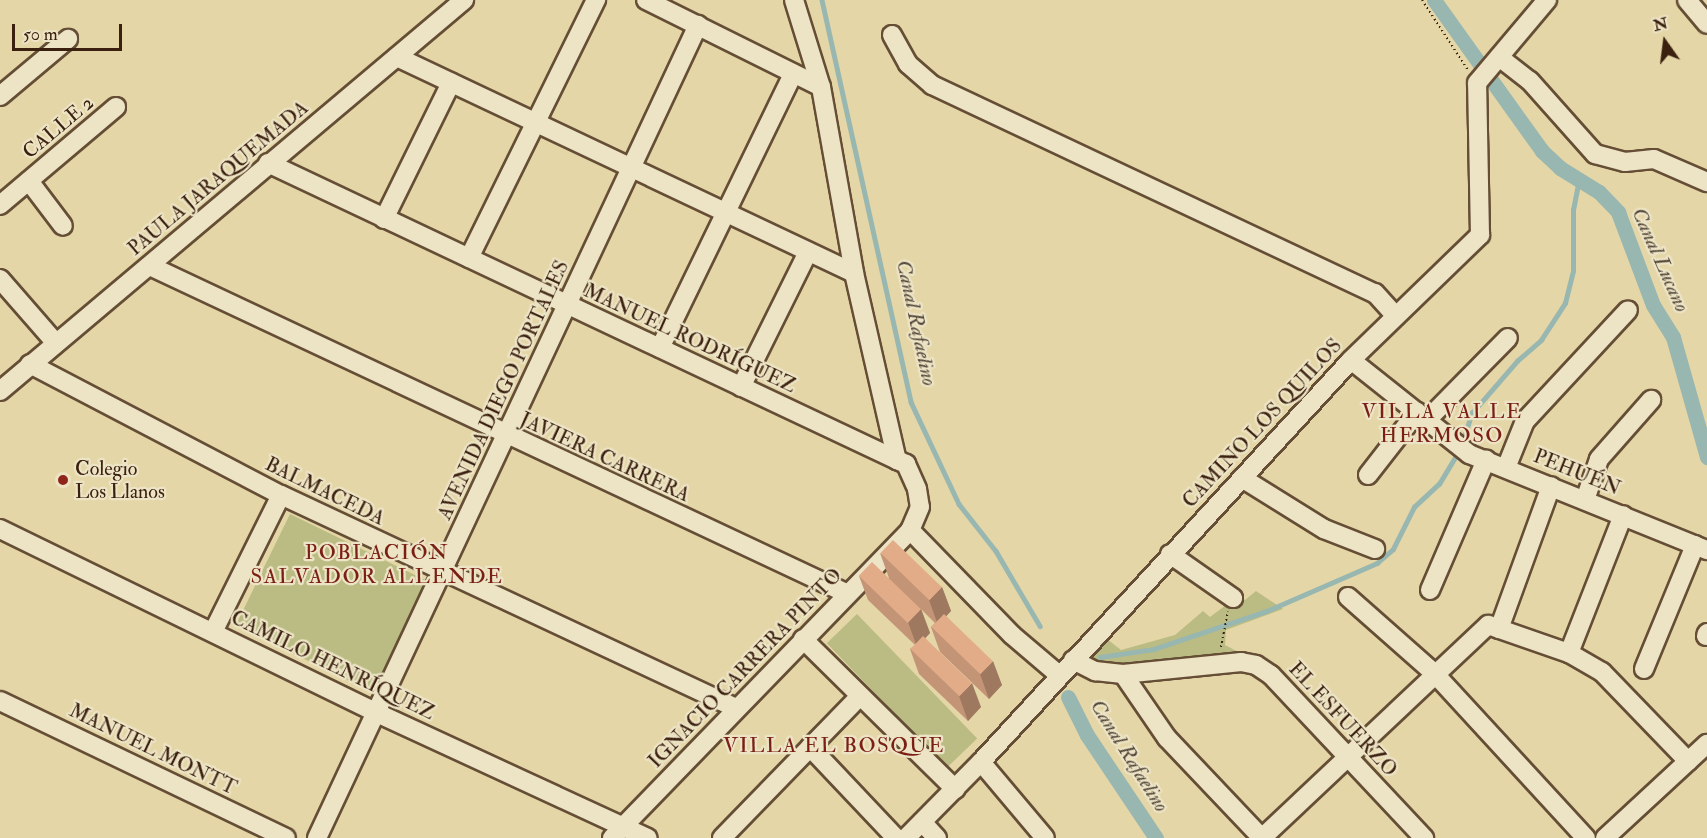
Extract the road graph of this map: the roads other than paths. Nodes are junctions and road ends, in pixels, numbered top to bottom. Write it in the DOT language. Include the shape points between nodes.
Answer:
graph roads {
  1 [pos="464,0"];
  2 [pos="596,0"];
  3 [pos="646,0"];
  4 [pos="794,0"];
  5 [pos="1547,0"];
  6 [pos="1687,0"];
  7 [pos="1707,24"];
  8 [pos="698,25"];
  9 [pos="892,35"];
  10 [pos="68,39"];
  11 [pos="397,57"];
  12 [pos="1499,57"];
  13 [pos="793,75"];
  14 [pos="451,83"];
  15 [pos="820,87"];
  16 [pos="0,96"];
  17 [pos="117,106"];
  18 [pos="536,123"];
  19 [pos="268,163"];
  20 [pos="630,167"];
  21 [pos="28,181"];
  22 [pos="1707,182"];
  23 [pos="0,205"];
  24 [pos="724,212"];
  25 [pos="384,219"];
  26 [pos="63,226"];
  27 [pos="808,252"];
  28 [pos="469,258"];
  29 [pos="150,266"];
  30 [pos="854,273"];
  31 [pos="0,279"];
  32 [pos="568,305"];
  33 [pos="1628,310"];
  34 [pos="1396,316"];
  35 [pos="1508,338"];
  36 [pos="55,342"];
  37 [pos="660,348"];
  38 [pos="1351,360"];
  39 [pos="30,364"];
  40 [pos="741,387"];
  41 [pos="0,391"];
  42 [pos="1652,400"];
  43 [pos="1422,416"];
  44 [pos="507,437"];
  45 [pos="1477,457"];
  46 [pos="897,460"];
  47 [pos="1506,468"];
  48 [pos="1368,475"];
  49 [pos="1242,478"];
  50 [pos="1551,486"];
  51 [pos="281,495"];
  52 [pos="1585,500"];
  53 [pos="1623,515"];
  54 [pos="0,529"];
  55 [pos="910,530"];
  56 [pos="1701,548"];
  57 [pos="1375,549"];
  58 [pos="1170,554"];
  59 [pos="443,573"];
  60 [pos="1430,590"];
  61 [pos="848,594"];
  62 [pos="1348,597"];
  63 [pos="1233,598"];
  64 [pos="1499,629"];
  65 [pos="213,632"];
  66 [pos="803,639"];
  67 [pos="1569,653"];
  68 [pos="1073,660"];
  69 [pos="1644,669"];
  70 [pos="1123,674"];
  71 [pos="1435,674"];
  72 [pos="1059,675"];
  73 [pos="860,696"];
  74 [pos="0,701"];
  75 [pos="736,708"];
  76 [pos="377,713"];
  77 [pos="1707,744"];
  78 [pos="810,747"];
  79 [pos="1348,757"];
  80 [pos="1688,761"];
  81 [pos="981,762"];
  82 [pos="955,789"];
  83 [pos="922,822"];
  84 [pos="618,832"];
  85 [pos="286,838"];
  86 [pos="316,838"];
  87 [pos="648,838"];
  88 [pos="722,838"];
  89 [pos="896,838"];
  90 [pos="906,838"];
  91 [pos="937,838"];
  92 [pos="1045,838"];
  93 [pos="1262,838"];
  94 [pos="1424,838"];
  95 [pos="1586,838"];
  96 [pos="1605,838"];
  1 -- 11 [label="street, PAULA JARAQUEMADA"];
  2 -- 18 [label="street"];
  3 -- 8 [label="street"];
  4 -- 15 [label="street, IGNACIO CARRERA PINTO"];
  5 -- 12 [label="street"];
  6 -- 7 [label="street"];
  8 -- 13 [label="street"];
  8 -- 20 [label="street, AVENIDA DIEGO PORTALES"];
  9 -- 34 [label="street" via="908,64 932,85 1375,293"];
  10 -- 16 [label="street"];
  11 -- 14 [label="street"];
  11 -- 19 [label="street, PAULA JARAQUEMADA"];
  12 -- 22 [label="street" via="1524,75 1595,154 1625,162 1654,159"];
  12 -- 34 [label="street, CAMINO LOS QUILOS" via="1477,83 1480,235"];
  13 -- 15 [label="street"];
  13 -- 24 [label="street"];
  14 -- 18 [label="street"];
  14 -- 25 [label="street"];
  15 -- 30 [label="street, IGNACIO CARRERA PINTO"];
  17 -- 21 [label="street, CALLE 2"];
  18 -- 20 [label="street"];
  18 -- 28 [label="street"];
  19 -- 25 [label="street, MANUEL RODRÍGUEZ"];
  19 -- 29 [label="street, PAULA JARAQUEMADA"];
  20 -- 24 [label="street"];
  20 -- 32 [label="street, AVENIDA DIEGO PORTALES"];
  21 -- 23 [label="street, CALLE 2"];
  21 -- 26 [label="street"];
  24 -- 27 [label="street"];
  24 -- 37 [label="street"];
  25 -- 28 [label="street, MANUEL RODRÍGUEZ"];
  27 -- 30 [label="street"];
  27 -- 40 [label="street"];
  28 -- 32 [label="street, MANUEL RODRÍGUEZ"];
  29 -- 36 [label="street, PAULA JARAQUEMADA"];
  29 -- 44 [label="street, JAVIERA CARRERA"];
  30 -- 46 [label="street, IGNACIO CARRERA PINTO"];
  31 -- 36 [label="street"];
  32 -- 37 [label="street, MANUEL RODRÍGUEZ"];
  32 -- 44 [label="street, AVENIDA DIEGO PORTALES"];
  33 -- 47 [label="street" via="1525,421"];
  34 -- 38 [label="street, CAMINO LOS QUILOS"];
  35 -- 43 [label="street"];
  36 -- 39 [label="street, PAULA JARAQUEMADA"];
  37 -- 40 [label="street, MANUEL RODRÍGUEZ"];
  38 -- 43 [label="street, PEHUÉN"];
  38 -- 49 [label="street, CAMINO LOS QUILOS"];
  39 -- 41 [label="street, PAULA JARAQUEMADA"];
  39 -- 51 [label="street, BALMACEDA"];
  40 -- 46 [label="street, MANUEL RODRÍGUEZ"];
  42 -- 52 [label="street" via="1599,459"];
  43 -- 45 [label="street, PEHUÉN"];
  43 -- 48 [label="street"];
  44 -- 59 [label="street, AVENIDA DIEGO PORTALES"];
  44 -- 61 [label="street, JAVIERA CARRERA"];
  45 -- 47 [label="street, PEHUÉN"];
  45 -- 60 [label="street"];
  46 -- 55 [label="street, IGNACIO CARRERA PINTO" via="906,464 917,489 920,507"];
  47 -- 50 [label="street, PEHUÉN"];
  49 -- 57 [label="street" via="1324,529"];
  49 -- 58 [label="street, CAMINO LOS QUILOS"];
  50 -- 52 [label="street, PEHUÉN"];
  50 -- 64 [label="street"];
  51 -- 59 [label="street, BALMACEDA"];
  51 -- 65 [label="street"];
  52 -- 53 [label="street, PEHUÉN"];
  53 -- 56 [label="street, PEHUÉN"];
  53 -- 67 [label="street"];
  54 -- 65 [label="street, CAMILO HENRÍQUEZ"];
  55 -- 61 [label="street, IGNACIO CARRERA PINTO"];
  55 -- 72 [label="street" via="1012,635"];
  56 -- 69 [label="street"];
  58 -- 63 [label="street"];
  58 -- 68 [label="street, CAMINO LOS QUILOS"];
  59 -- 75 [label="street, BALMACEDA"];
  59 -- 76 [label="street, AVENIDA DIEGO PORTALES"];
  61 -- 66 [label="street, IGNACIO CARRERA PINTO"];
  62 -- 71 [label="street"];
  64 -- 67 [label="street"];
  64 -- 71 [label="street" via="1488,625"];
  65 -- 76 [label="street, CAMILO HENRÍQUEZ"];
  66 -- 73 [label="street"];
  66 -- 75 [label="street, IGNACIO CARRERA PINTO"];
  67 -- 80 [label="street" via="1602,672"];
  68 -- 70 [label="street, EL ESFUERZO" via="1095,671"];
  68 -- 72 [label="street, CAMINO LOS QUILOS"];
  70 -- 79 [label="street, EL ESFUERZO" via="1241,662 1256,665 1271,675"];
  70 -- 93 [label="street" via="1167,738"];
  71 -- 79 [label="street"];
  71 -- 95 [label="street"];
  72 -- 81 [label="street, CAMINO LOS QUILOS"];
  73 -- 78 [label="street"];
  73 -- 82 [label="street"];
  74 -- 85 [label="street, MANUEL MONTT"];
  75 -- 84 [label="street, IGNACIO CARRERA PINTO"];
  76 -- 84 [label="street, CAMILO HENRÍQUEZ"];
  76 -- 86 [label="street, AVENIDA DIEGO PORTALES"];
  77 -- 80 [label="street"];
  78 -- 88 [label="street"];
  78 -- 89 [label="street"];
  79 -- 93 [label="street"];
  79 -- 94 [label="street, EL ESFUERZO"];
  80 -- 96 [label="street"];
  81 -- 82 [label="street, CAMINO LOS QUILOS"];
  81 -- 92 [label="street"];
  82 -- 83 [label="street, CAMINO LOS QUILOS"];
  83 -- 90 [label="street, CAMINO LOS QUILOS"];
  83 -- 91 [label="street"];
  84 -- 87 [label="street, CAMILO HENRÍQUEZ"];
}
